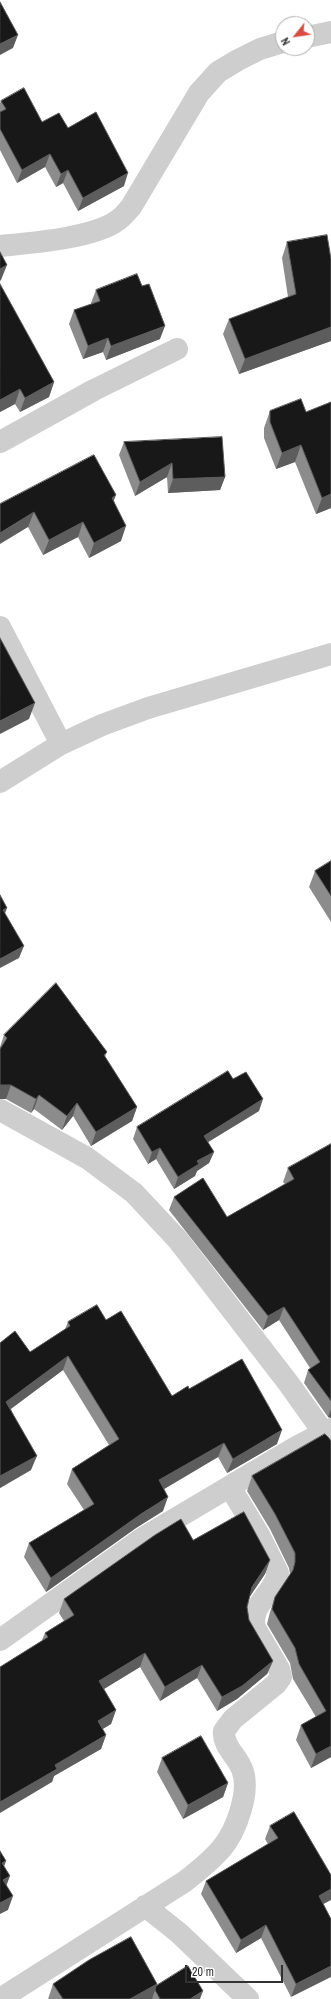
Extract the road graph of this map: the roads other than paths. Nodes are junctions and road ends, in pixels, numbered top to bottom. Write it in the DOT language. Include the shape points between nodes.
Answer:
graph roads {
  1 [pos="331,32"];
  2 [pos="315,35"];
  3 [pos="275,45"];
  4 [pos="0,246"];
  5 [pos="177,349"];
  6 [pos="0,442"];
  7 [pos="0,627"];
  8 [pos="331,654"];
  9 [pos="61,744"];
  10 [pos="0,782"];
  11 [pos="0,1110"];
  12 [pos="328,1435"];
  13 [pos="230,1487"];
  14 [pos="0,1640"];
  15 [pos="145,1906"];
  16 [pos="0,1999"];
  17 [pos="248,1999"];
  1 -- 2 [label="street"];
  3 -- 4 [label="street" via="243,57 218,72 199,93 131,207 118,220 84,234"];
  5 -- 6 [label="street" via="94,390"];
  7 -- 9 [label="street"];
  8 -- 9 [label="street" via="148,708"];
  9 -- 10 [label="street"];
  11 -- 12 [label="street" via="86,1158 134,1193 178,1240"];
  12 -- 13 [label="street"];
  13 -- 14 [label="street" via="143,1538"];
  13 -- 15 [label="street" via="278,1573 270,1591 257,1608 253,1622 281,1677 233,1719 224,1731 226,1744 241,1767 245,1781 241,1807 234,1828 222,1849 184,1882"];
  15 -- 16 [label="street"];
  15 -- 17 [label="street" via="179,1933"];
}
